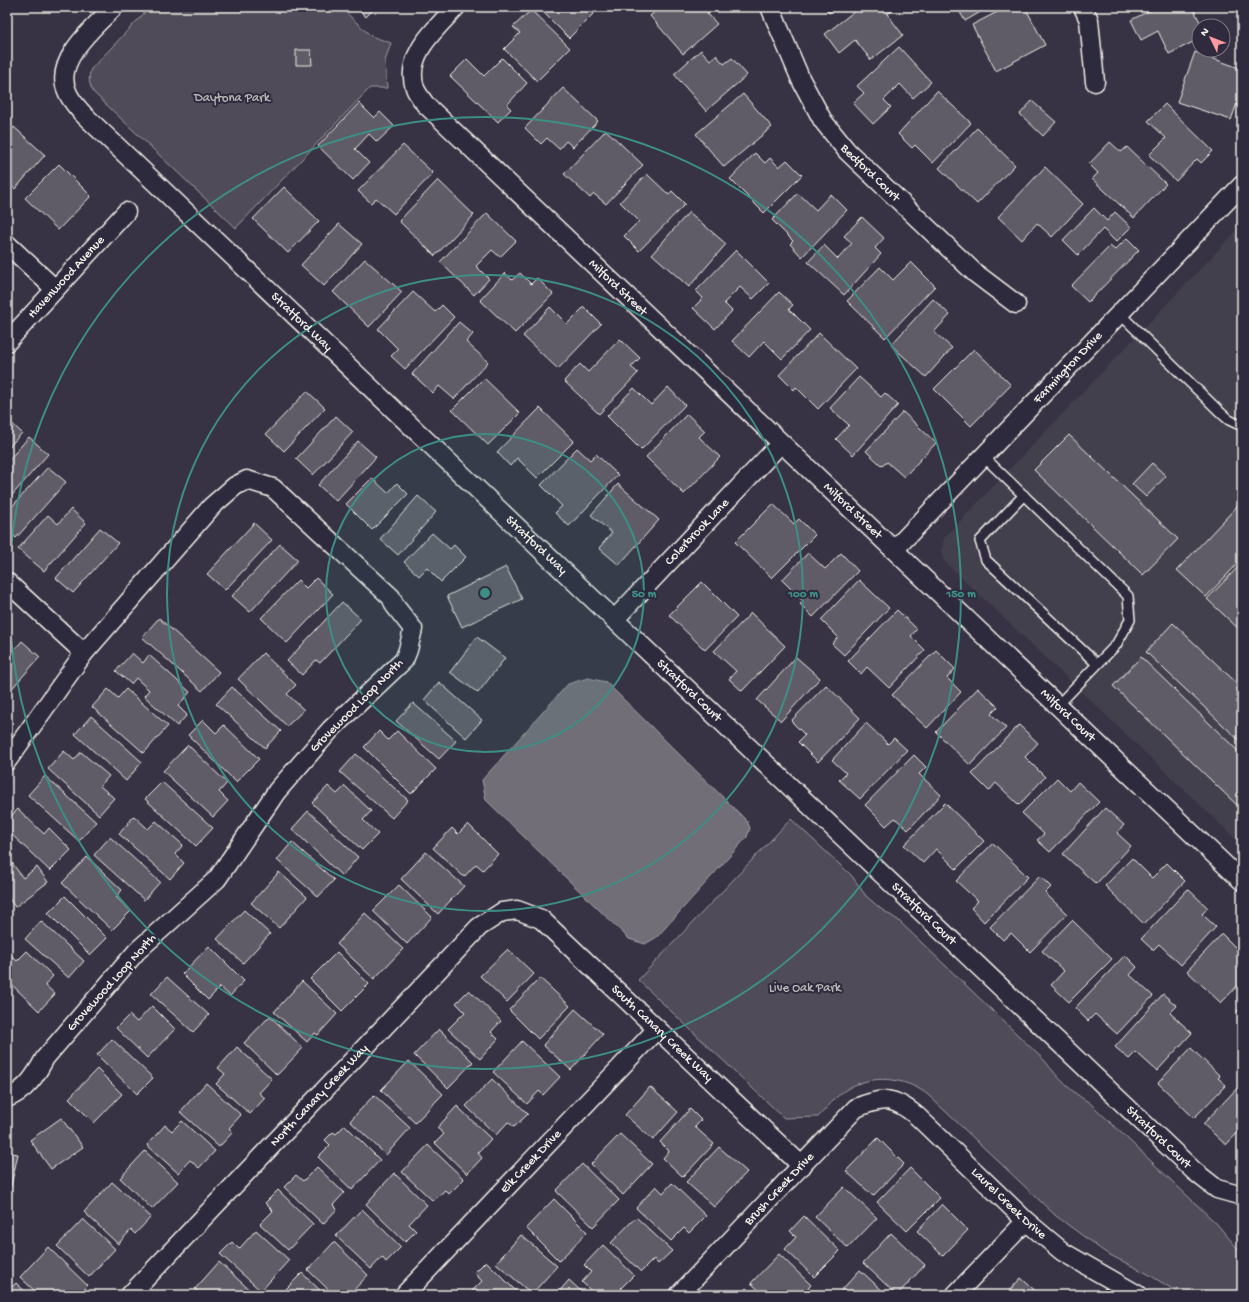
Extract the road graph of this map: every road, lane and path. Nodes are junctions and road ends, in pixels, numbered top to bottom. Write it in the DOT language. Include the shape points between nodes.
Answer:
graph roads {
  1 [pos="114,7"];
  2 [pos="456,7"];
  3 [pos="770,7"];
  4 [pos="1082,7"];
  5 [pos="1095,82"];
  6 [pos="1242,185"];
  7 [pos="126,212"];
  8 [pos="7,244"];
  9 [pos="55,289"];
  10 [pos="1016,304"];
  11 [pos="1119,313"];
  12 [pos="7,342"];
  13 [pos="1242,426"];
  14 [pos="781,443"];
  15 [pos="983,456"];
  16 [pos="1024,495"];
  17 [pos="894,550"];
  18 [pos="7,582"];
  19 [pos="614,620"];
  20 [pos="84,652"];
  21 [pos="1097,664"];
  22 [pos="1057,706"];
  23 [pos="7,761"];
  24 [pos="1242,881"];
  25 [pos="517,910"];
  26 [pos="657,1029"];
  27 [pos="7,1098"];
  28 [pos="889,1100"];
  29 [pos="802,1166"];
  30 [pos="1242,1196"];
  31 [pos="1026,1221"];
  32 [pos="140,1292"];
  33 [pos="404,1295"];
  34 [pos="679,1295"];
  35 [pos="955,1295"];
  36 [pos="1138,1295"];
  1 -- 19 [label="street, Stratford Way" via="77,46 66,66 66,90 73,102"];
  2 -- 14 [label="street, Milford Street" via="419,50 412,69 415,88 425,104"];
  3 -- 10 [label="street, Bedford Court" via="801,80 823,121 847,151 975,273"];
  4 -- 5 [label="street" via="1089,20"];
  6 -- 11 [label="street, Farmington Drive"];
  7 -- 9 [label="street, Havenwood Avenue"];
  8 -- 9 [label="street"];
  9 -- 12 [label="street, Havenwood Avenue"];
  11 -- 13 [label="lane" via="1221,413"];
  11 -- 15 [label="street, Farmington Drive"];
  14 -- 17 [label="street, Milford Street"];
  14 -- 19 [label="street, Colerbrook Lane"];
  15 -- 16 [label="lane"];
  15 -- 17 [label="street, Farmington Drive"];
  16 -- 21 [label="lane" via="1128,596 1130,620 1116,645"];
  16 -- 21 [label="lane" via="980,541 986,560"];
  17 -- 22 [label="street, Milford Court"];
  18 -- 20 [label="street"];
  19 -- 30 [label="street, Stratford Court" via="1194,1171 1217,1189"];
  20 -- 23 [label="street, Grovewood Loop North"];
  20 -- 27 [label="street, Grovewood Loop North" via="212,506 235,486 248,480 273,488 391,597 413,629 404,660 331,729 277,791 217,879 138,951 45,1058 26,1087"];
  21 -- 22 [label="lane"];
  22 -- 24 [label="street, Milford Court"];
  25 -- 26 [label="street, South Canary Creek Way" via="541,919"];
  25 -- 32 [label="street, North Canary Creek Way" via="502,912 479,927"];
  26 -- 29 [label="street, South Canary Creek Way"];
  26 -- 33 [label="street, Elk Creek Drive"];
  28 -- 29 [label="street, Brush Creek Drive" via="872,1101 856,1108"];
  28 -- 31 [label="street, Laurel Creek Drive" via="903,1104 917,1116"];
  29 -- 34 [label="street, Brush Creek Drive"];
  31 -- 35 [label="street"];
  31 -- 36 [label="street, Laurel Creek Drive" via="1063,1252"];
}
